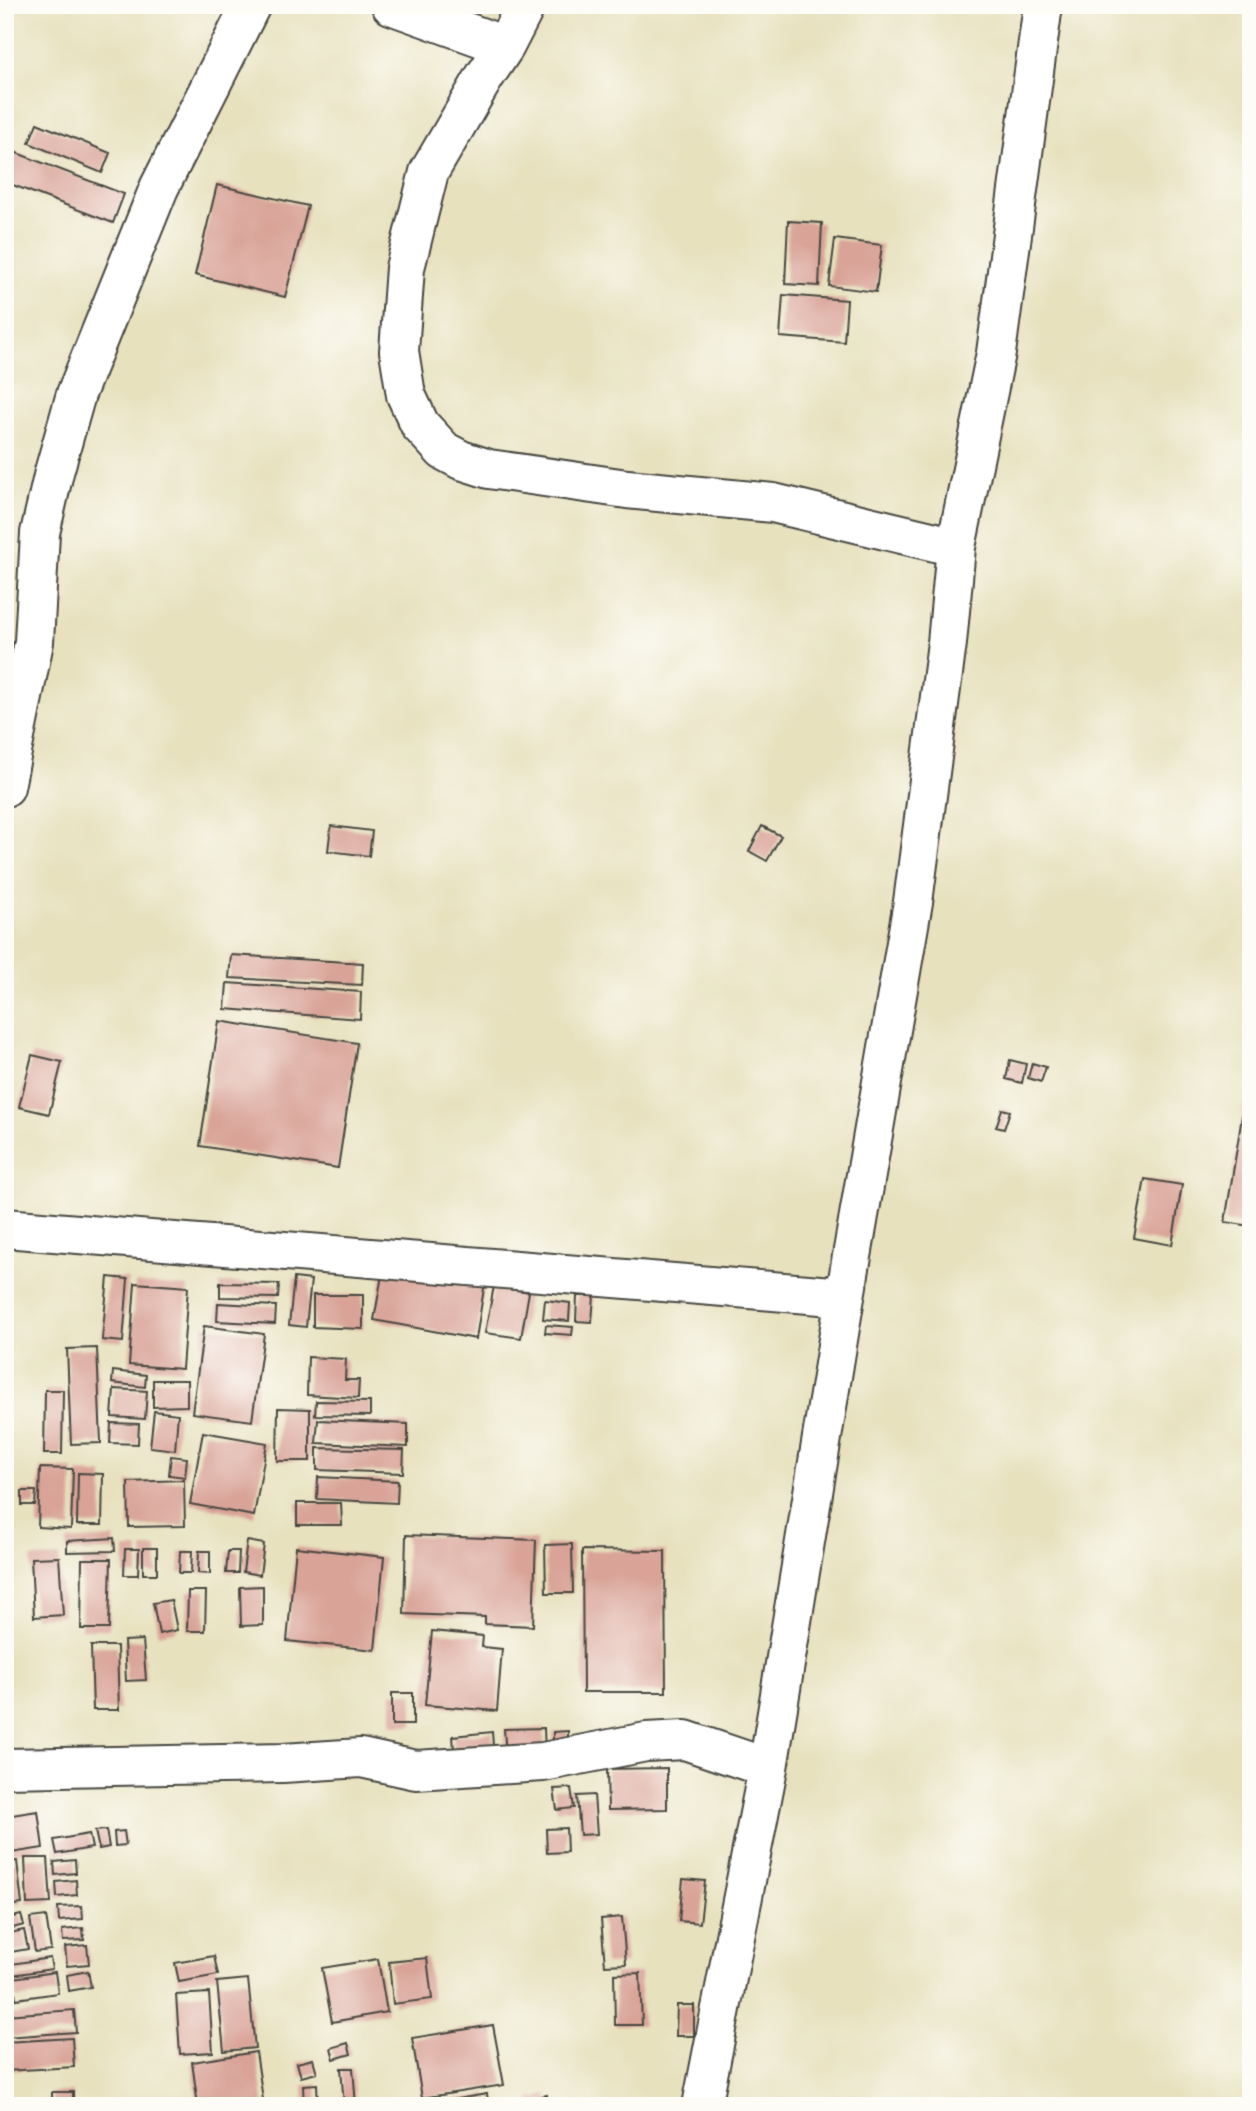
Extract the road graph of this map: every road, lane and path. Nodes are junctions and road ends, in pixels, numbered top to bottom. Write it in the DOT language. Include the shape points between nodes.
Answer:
graph roads {
  1 [pos="251,5"];
  2 [pos="391,5"];
  3 [pos="526,5"];
  4 [pos="1043,5"];
  5 [pos="505,46"];
  6 [pos="956,547"];
  7 [pos="5,786"];
  8 [pos="5,1228"];
  9 [pos="845,1297"];
  10 [pos="5,1768"];
  11 [pos="768,1768"];
  12 [pos="702,2106"];
  1 -- 7 [label="street" via="159,187 76,394 40,533 34,642"];
  2 -- 5 [label="street"];
  3 -- 5 [label="street"];
  4 -- 6 [label="street" via="996,353"];
  5 -- 6 [label="street" via="429,172 405,268 400,351 406,395 433,441 461,460 489,469 773,503"];
  6 -- 9 [label="street" via="914,902"];
  8 -- 9 [label="street"];
  9 -- 11 [label="street"];
  10 -- 11 [label="street" via="361,1758 416,1770 542,1762 646,1742 685,1740"];
  11 -- 12 [label="street"];
}
